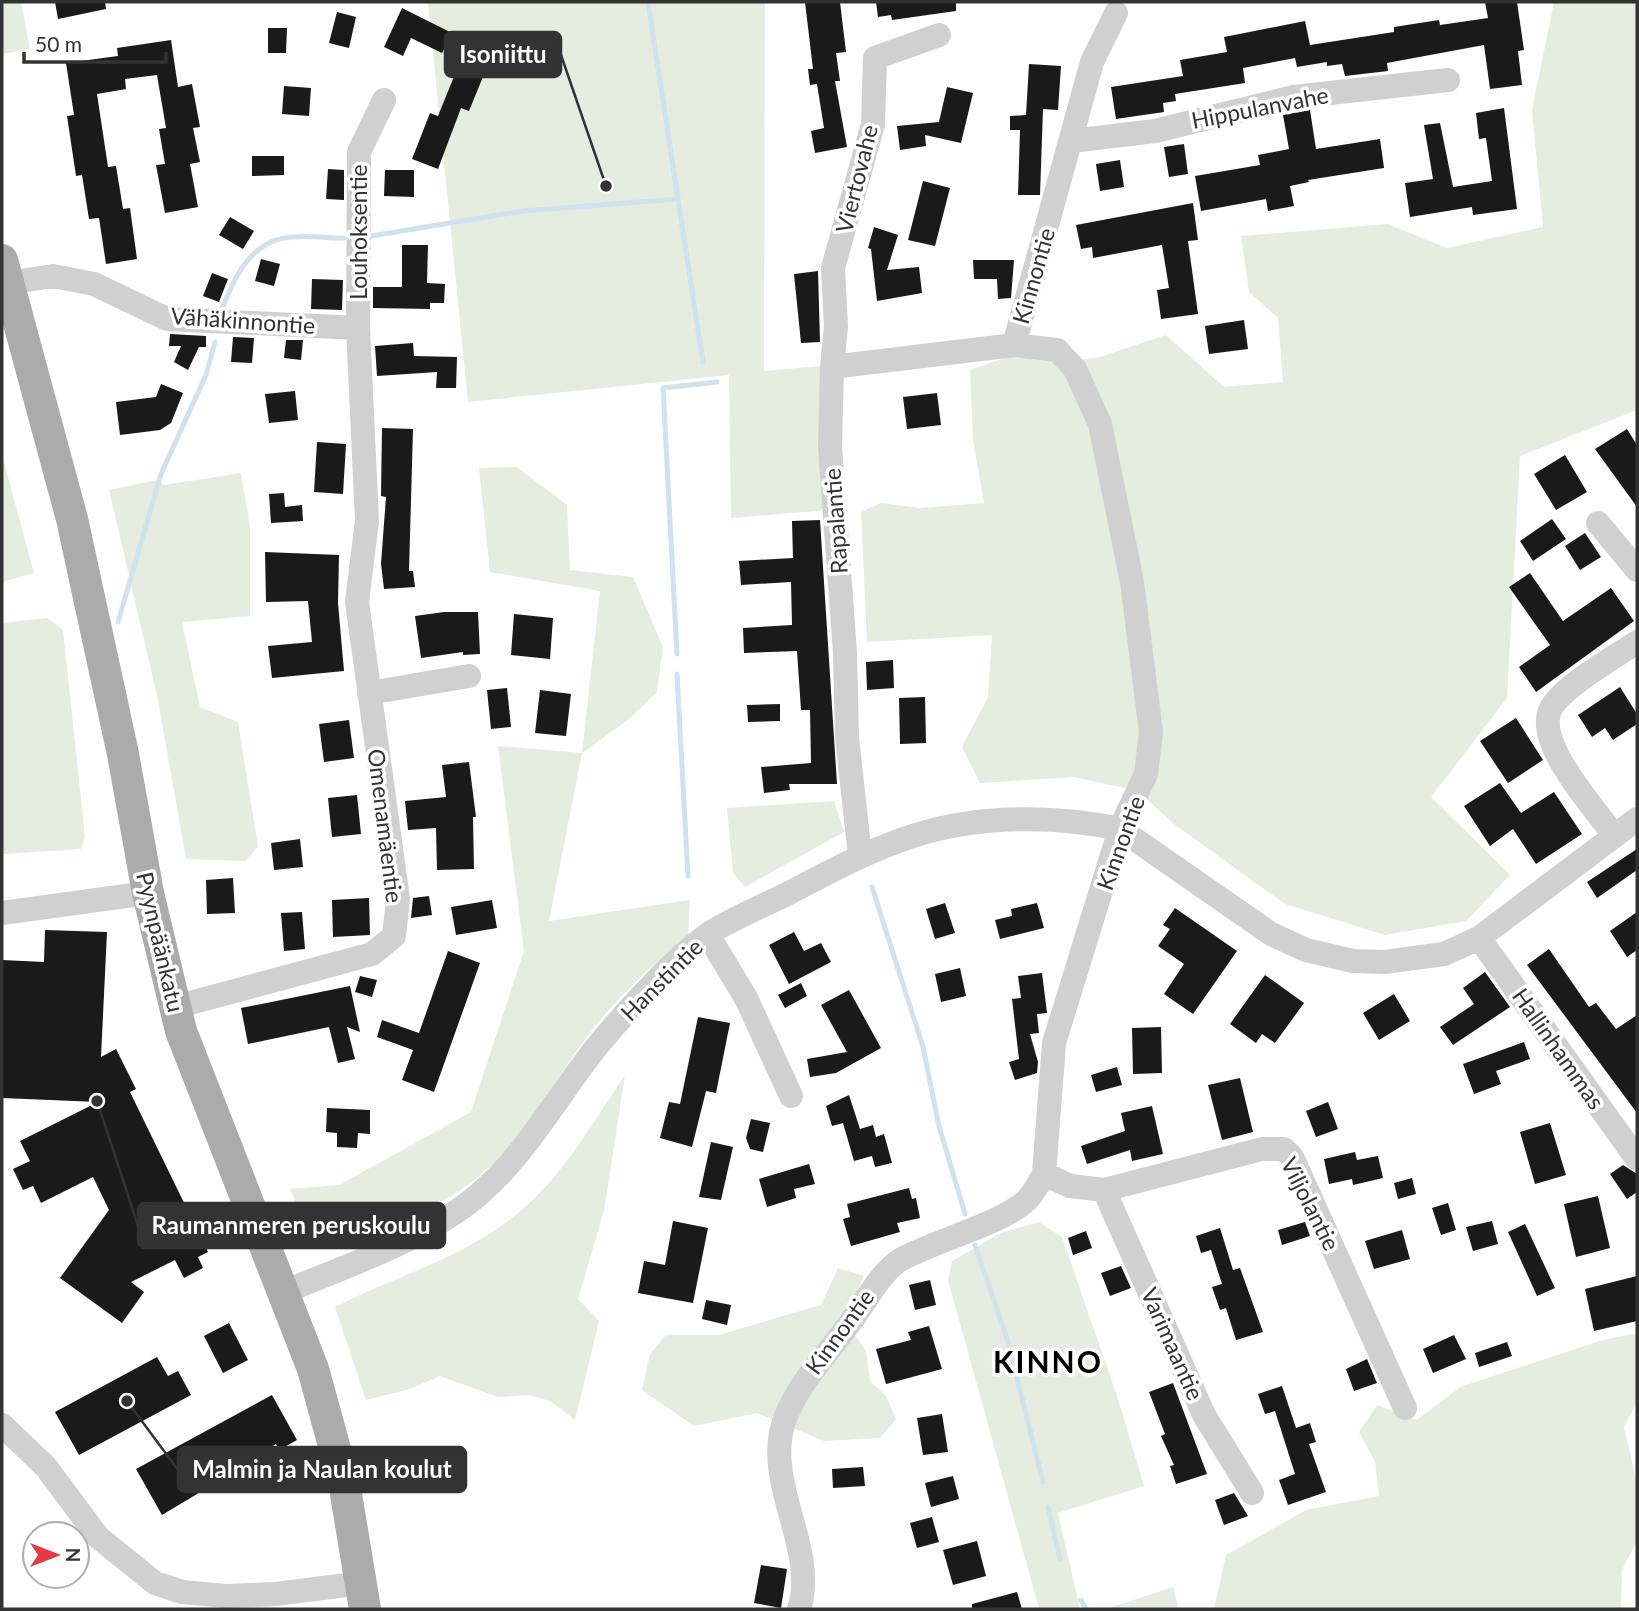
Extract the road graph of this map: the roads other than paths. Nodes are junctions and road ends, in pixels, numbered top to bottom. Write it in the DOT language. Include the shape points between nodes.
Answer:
graph roads {
  1 [pos="1116,13"];
  2 [pos="939,35"];
  3 [pos="1448,80"];
  4 [pos="384,100"];
  5 [pos="1072,141"];
  6 [pos="5,271"];
  7 [pos="358,328"];
  8 [pos="1014,345"];
  9 [pos="832,367"];
  10 [pos="1598,523"];
  11 [pos="1637,570"];
  12 [pos="1637,642"];
  13 [pos="469,676"];
  14 [pos="369,693"];
  15 [pos="1637,819"];
  16 [pos="1120,829"];
  17 [pos="1614,835"];
  18 [pos="860,856"];
  19 [pos="148,893"];
  20 [pos="2,913"];
  21 [pos="708,935"];
  22 [pos="1479,938"];
  23 [pos="175,1007"];
  24 [pos="791,1096"];
  25 [pos="1637,1159"];
  26 [pos="1044,1174"];
  27 [pos="1104,1189"];
  28 [pos="284,1292"];
  29 [pos="1405,1408"];
  30 [pos="2,1424"];
  31 [pos="1252,1493"];
  32 [pos="364,1596"];
  33 [pos="799,1609"];
  1 -- 5 [label="street, Kinnontie" via="1092,62"];
  2 -- 9 [label="street, Viertovahe" via="875,58 873,124 833,268 836,326"];
  3 -- 5 [label="street, Hippulanvahe" via="1294,97 1155,131"];
  4 -- 7 [label="street, Louhoksentie" via="359,152"];
  5 -- 8 [label="street, Kinnontie"];
  6 -- 7 [label="street, Vähäkinnontie" via="94,284 167,318"];
  6 -- 19 [label="main road, Pyynpäänkatu" via="72,519"];
  7 -- 14 [label="street, Omenamäentie" via="367,521 357,602"];
  8 -- 9 [label="street"];
  8 -- 16 [label="street, Kinnontie" via="1057,350 1075,369 1100,424 1132,582 1151,732 1146,774"];
  9 -- 18 [label="street, Rapalantie" via="830,447 847,737"];
  10 -- 11 [label="street"];
  12 -- 17 [label="street" via="1566,691 1549,711 1548,729 1555,752"];
  13 -- 14 [label="street"];
  14 -- 23 [label="street, Omenamäentie" via="398,899 394,936 372,954"];
  15 -- 17 [label="street"];
  16 -- 18 [label="street, Hanstintie" via="1073,822 977,822 914,835"];
  16 -- 22 [label="street" via="1271,934 1306,950 1353,961 1416,960 1444,954"];
  16 -- 26 [label="street, Kinnontie" via="1054,1043"];
  17 -- 22 [label="street"];
  18 -- 21 [label="street, Hanstintie"];
  19 -- 20 [label="street"];
  19 -- 23 [label="main road, Pyynpäänkatu"];
  21 -- 24 [label="street" via="746,998"];
  21 -- 28 [label="street, Hanstintie" via="598,1044 538,1129 477,1196 430,1227"];
  22 -- 25 [label="street, Hallinhammas"];
  23 -- 28 [label="main road, Pyynpäänkatu" via="198,1077"];
  26 -- 27 [label="street, Viljolantie" via="1070,1186"];
  26 -- 33 [label="street, Kinnontie" via="1026,1201 899,1260 879,1279 852,1321 808,1374 785,1418 781,1438 785,1504 803,1567"];
  27 -- 29 [label="street, Viljolantie" via="1262,1149 1284,1149 1292,1157"];
  27 -- 31 [label="street, Varimaantie" via="1204,1415"];
  28 -- 32 [label="main road, Pyynpäänkatu" via="313,1369 333,1442"];
  30 -- 32 [label="street" via="47,1467 98,1537 155,1583 182,1592 226,1596"];
}
